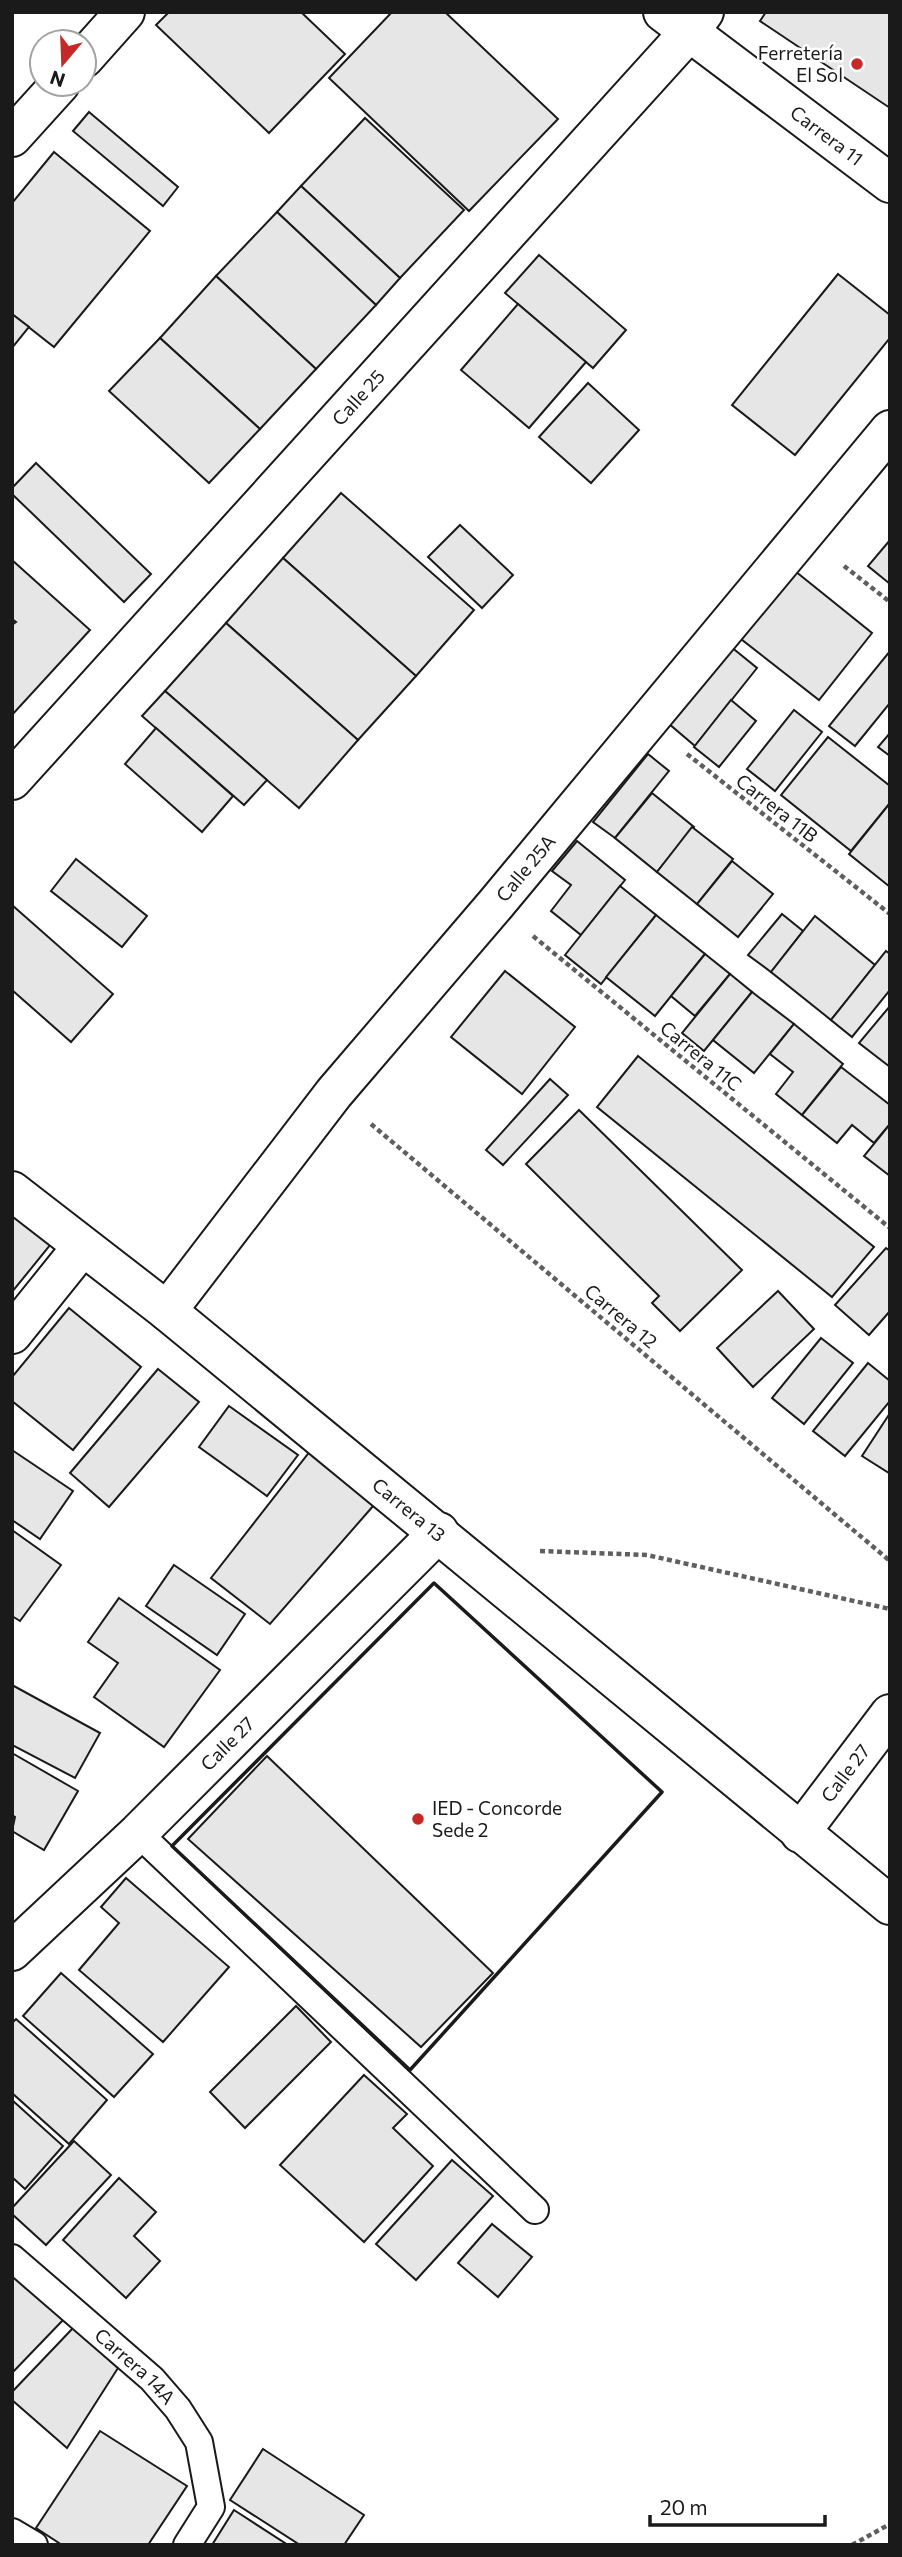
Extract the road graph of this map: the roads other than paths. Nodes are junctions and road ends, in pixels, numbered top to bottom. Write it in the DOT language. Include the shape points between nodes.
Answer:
graph roads {
  1 [pos="125,12"];
  2 [pos="686,19"];
  3 [pos="98,42"];
  4 [pos="47,98"];
  5 [pos="12,137"];
  6 [pos="890,183"];
  7 [pos="890,430"];
  8 [pos="12,780"];
  9 [pos="12,1191"];
  10 [pos="82,1247"];
  11 [pos="167,1311"];
  12 [pos="12,1334"];
  13 [pos="439,1532"];
  14 [pos="890,1714"];
  15 [pos="138,1833"];
  16 [pos="800,1833"];
  17 [pos="890,1905"];
  18 [pos="12,1951"];
  19 [pos="535,2210"];
  20 [pos="12,2258"];
  21 [pos="12,2532"];
  22 [pos="34,2545"];
  23 [pos="187,2545"];
  1 -- 3 [label="street"];
  2 -- 6 [label="street, Carrera 11"];
  2 -- 8 [label="street, Calle 25"];
  4 -- 5 [label="street"];
  7 -- 11 [label="street, Calle 25A" via="334,1093"];
  9 -- 10 [label="street, Carrera 13"];
  10 -- 11 [label="street, Carrera 13"];
  10 -- 12 [label="street"];
  11 -- 13 [label="street, Carrera 13"];
  13 -- 15 [label="street, Calle 27"];
  13 -- 16 [label="street, Carrera 13"];
  14 -- 16 [label="street, Calle 27"];
  15 -- 18 [label="street, Calle 27"];
  15 -- 19 [label="lane"];
  16 -- 17 [label="street, Carrera 13"];
  20 -- 23 [label="lane, Carrera 14A" via="152,2379 199,2442 211,2507"];
  21 -- 22 [label="lane"];
}
